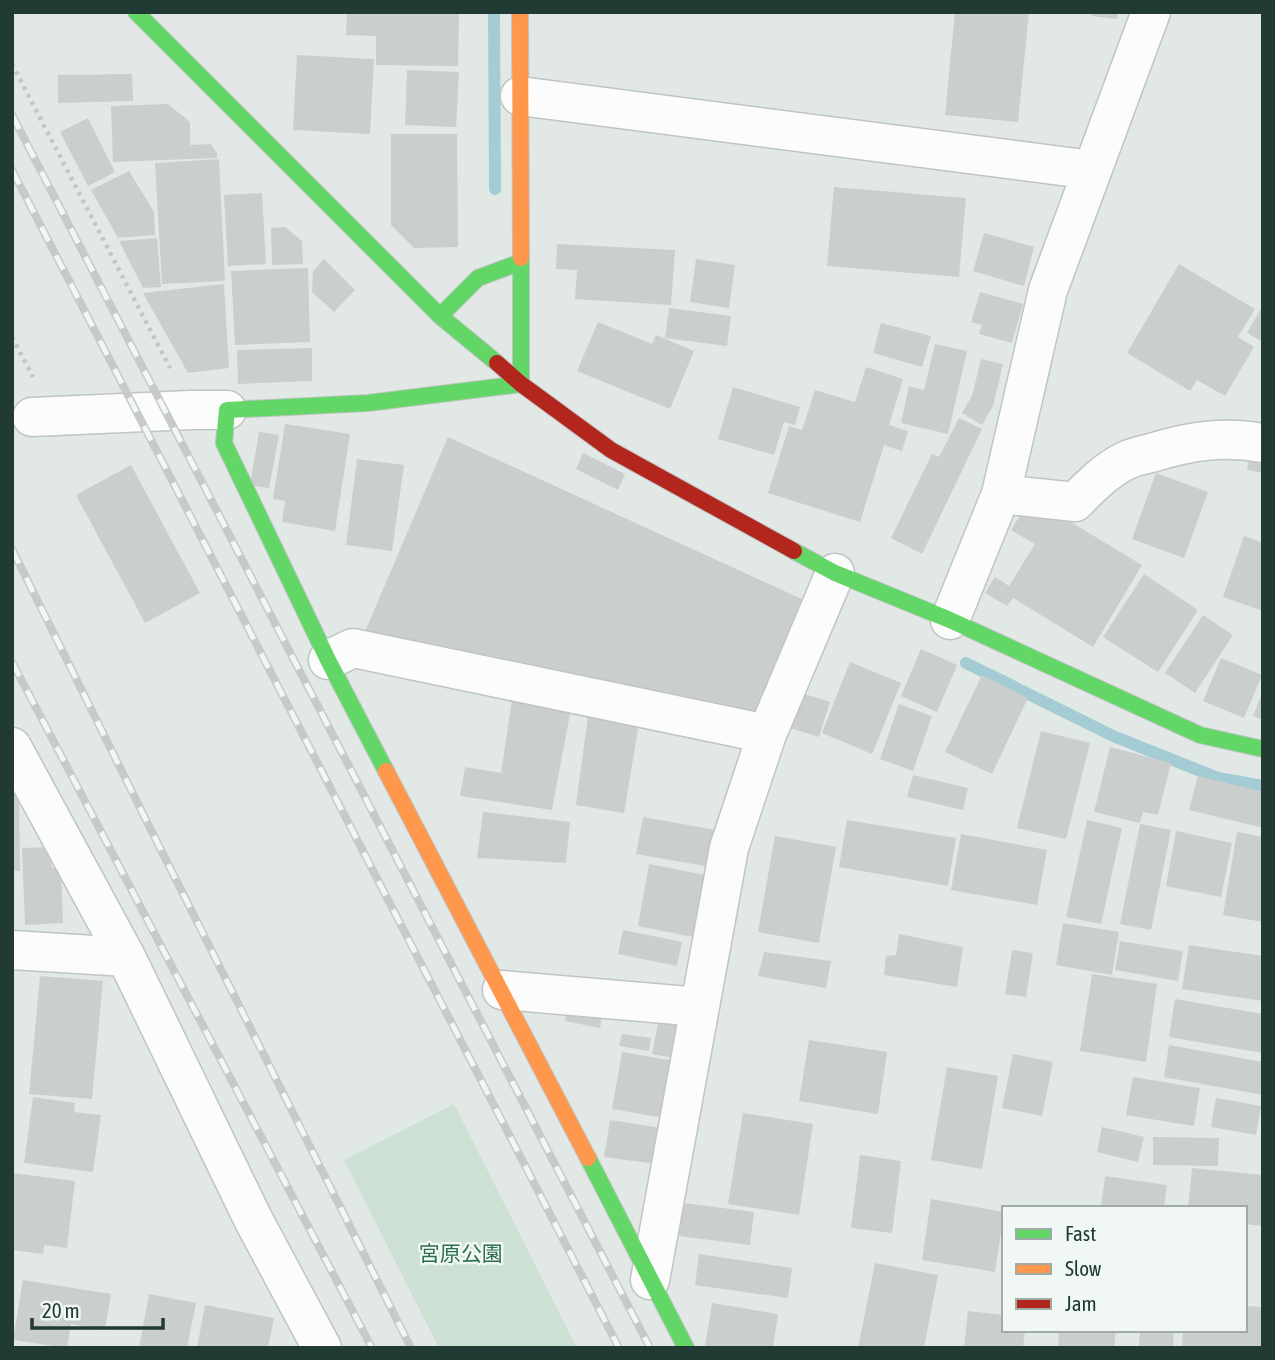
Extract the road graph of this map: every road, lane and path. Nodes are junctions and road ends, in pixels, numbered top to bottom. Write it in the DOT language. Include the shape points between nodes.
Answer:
graph roads {
  1 [pos="136,12"];
  2 [pos="520,12"];
  3 [pos="1151,12"];
  4 [pos="12,64"];
  5 [pos="520,96"];
  6 [pos="1092,170"];
  7 [pos="521,262"];
  8 [pos="440,316"];
  9 [pos="521,384"];
  10 [pos="209,410"];
  11 [pos="32,417"];
  12 [pos="1263,443"];
  13 [pos="1001,494"];
  14 [pos="835,573"];
  15 [pos="950,620"];
  16 [pos="328,660"];
  17 [pos="767,734"];
  18 [pos="12,747"];
  19 [pos="1263,749"];
  20 [pos="12,950"];
  21 [pos="126,957"];
  22 [pos="502,990"];
  23 [pos="700,1007"];
  24 [pos="650,1280"];
  25 [pos="322,1348"];
  26 [pos="686,1348"];
  1 -- 8 [label="street"];
  2 -- 5 [label="street"];
  3 -- 6 [label="street"];
  4 -- 10 [label="path"];
  5 -- 6 [label="street"];
  5 -- 7 [label="street"];
  6 -- 13 [label="street" via="1048,290"];
  7 -- 8 [label="street" via="478,278"];
  7 -- 9 [label="street"];
  8 -- 9 [label="street"];
  9 -- 10 [label="street" via="368,403"];
  9 -- 14 [label="street" via="611,450"];
  10 -- 11 [label="street"];
  10 -- 16 [label="street"];
  12 -- 13 [label="street" via="1218,439 1185,443 1125,460 1093,482 1075,502"];
  13 -- 15 [label="street"];
  14 -- 15 [label="street"];
  14 -- 17 [label="street"];
  15 -- 19 [label="street" via="1200,735"];
  16 -- 17 [label="street" via="353,648"];
  16 -- 22 [label="street"];
  17 -- 23 [label="street" via="729,848"];
  18 -- 21 [label="street"];
  20 -- 21 [label="street"];
  21 -- 25 [label="street" via="253,1219"];
  22 -- 23 [label="street"];
  22 -- 24 [label="street"];
  23 -- 24 [label="street"];
  24 -- 26 [label="street"];
}
